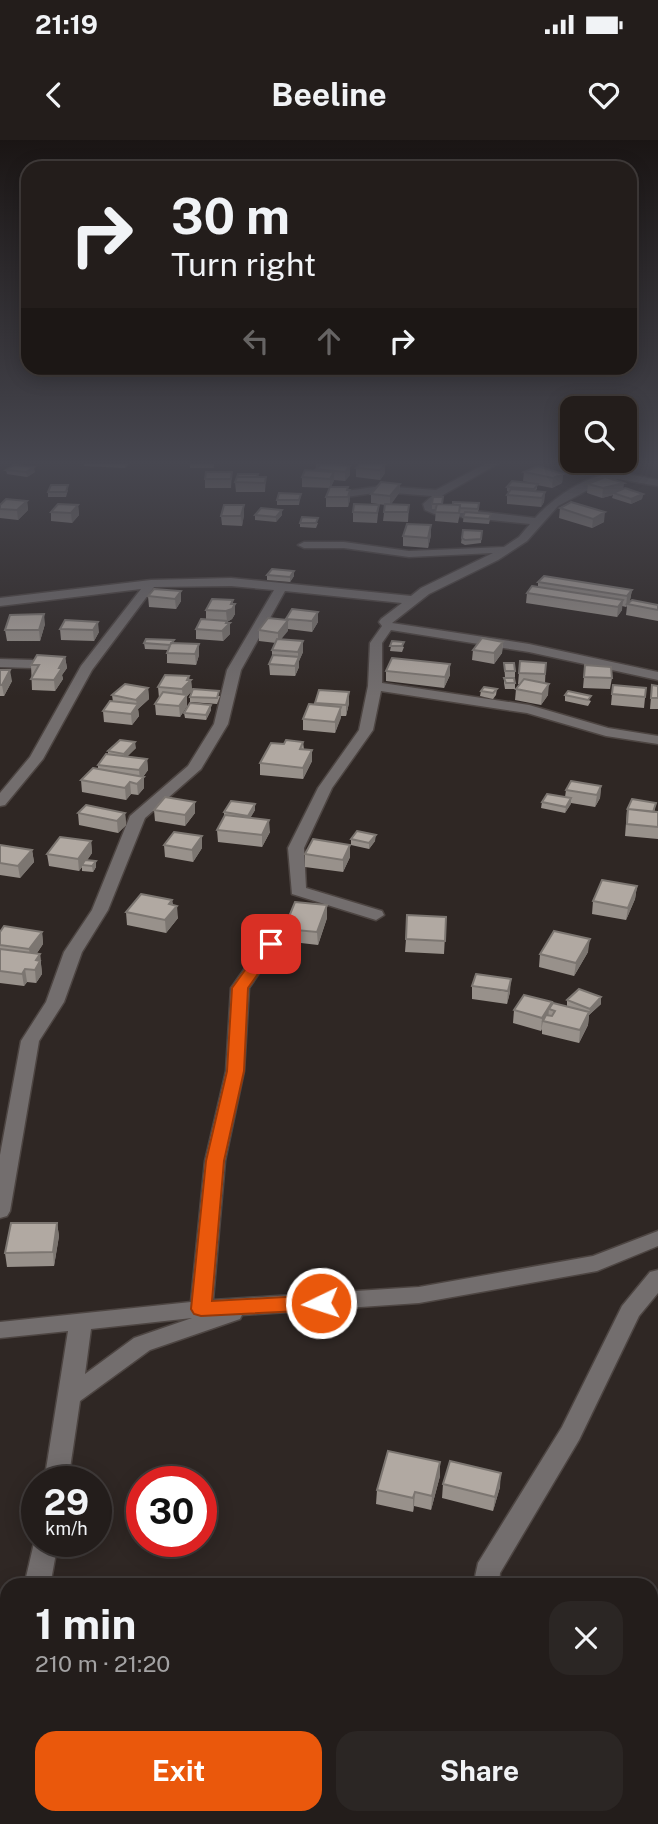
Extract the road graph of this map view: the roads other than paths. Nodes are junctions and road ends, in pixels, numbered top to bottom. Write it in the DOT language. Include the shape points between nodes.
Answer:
graph roads {
  1 [pos="521,541"];
  2 [pos="304,545"];
  3 [pos="506,550"];
  4 [pos="151,584"];
  5 [pos="282,587"];
  6 [pos="412,600"];
  7 [pos="0,602"];
  8 [pos="388,626"];
  9 [pos="0,663"];
  10 [pos="32,664"];
  11 [pos="658,676"];
  12 [pos="375,686"];
  13 [pos="658,740"];
  14 [pos="0,802"];
  15 [pos="376,915"];
  16 [pos="271,944"];
  17 [pos="0,1210"];
  18 [pos="658,1238"];
  19 [pos="658,1278"];
  20 [pos="252,1307"];
  21 [pos="201,1309"];
  22 [pos="81,1323"];
  23 [pos="0,1329"];
  24 [pos="68,1398"];
  25 [pos="58,1466"];
  26 [pos="43,1557"];
  27 [pos="39,1578"];
  28 [pos="487,1578"];
  1 -- 3 [label="street"];
  2 -- 3 [label="street" via="409,554"];
  3 -- 6 [label="street"];
  4 -- 5 [label="street" via="230,582"];
  4 -- 7 [label="street"];
  4 -- 14 [label="street" via="86,669 36,759"];
  5 -- 6 [label="street"];
  5 -- 17 [label="street" via="234,670 222,724 194,769 138,816 100,910 73,952 55,1003 30,1041"];
  6 -- 8 [label="street" via="385,622"];
  8 -- 11 [label="street" via="529,648"];
  8 -- 12 [label="street" via="376,643"];
  9 -- 10 [label="street"];
  12 -- 13 [label="street" via="529,709 606,732"];
  12 -- 15 [label="street" via="366,730 325,788 296,848 298,891"];
  16 -- 21 [label="street" via="240,988 235,1071 215,1161"];
  18 -- 20 [label="street" via="597,1263 419,1295"];
  19 -- 28 [label="street" via="630,1312 571,1433"];
  20 -- 21 [label="street"];
  20 -- 24 [label="street" via="142,1344"];
  21 -- 22 [label="street"];
  22 -- 23 [label="street"];
  22 -- 24 [label="street"];
  24 -- 25 [label="street"];
  26 -- 27 [label="street"];
}
